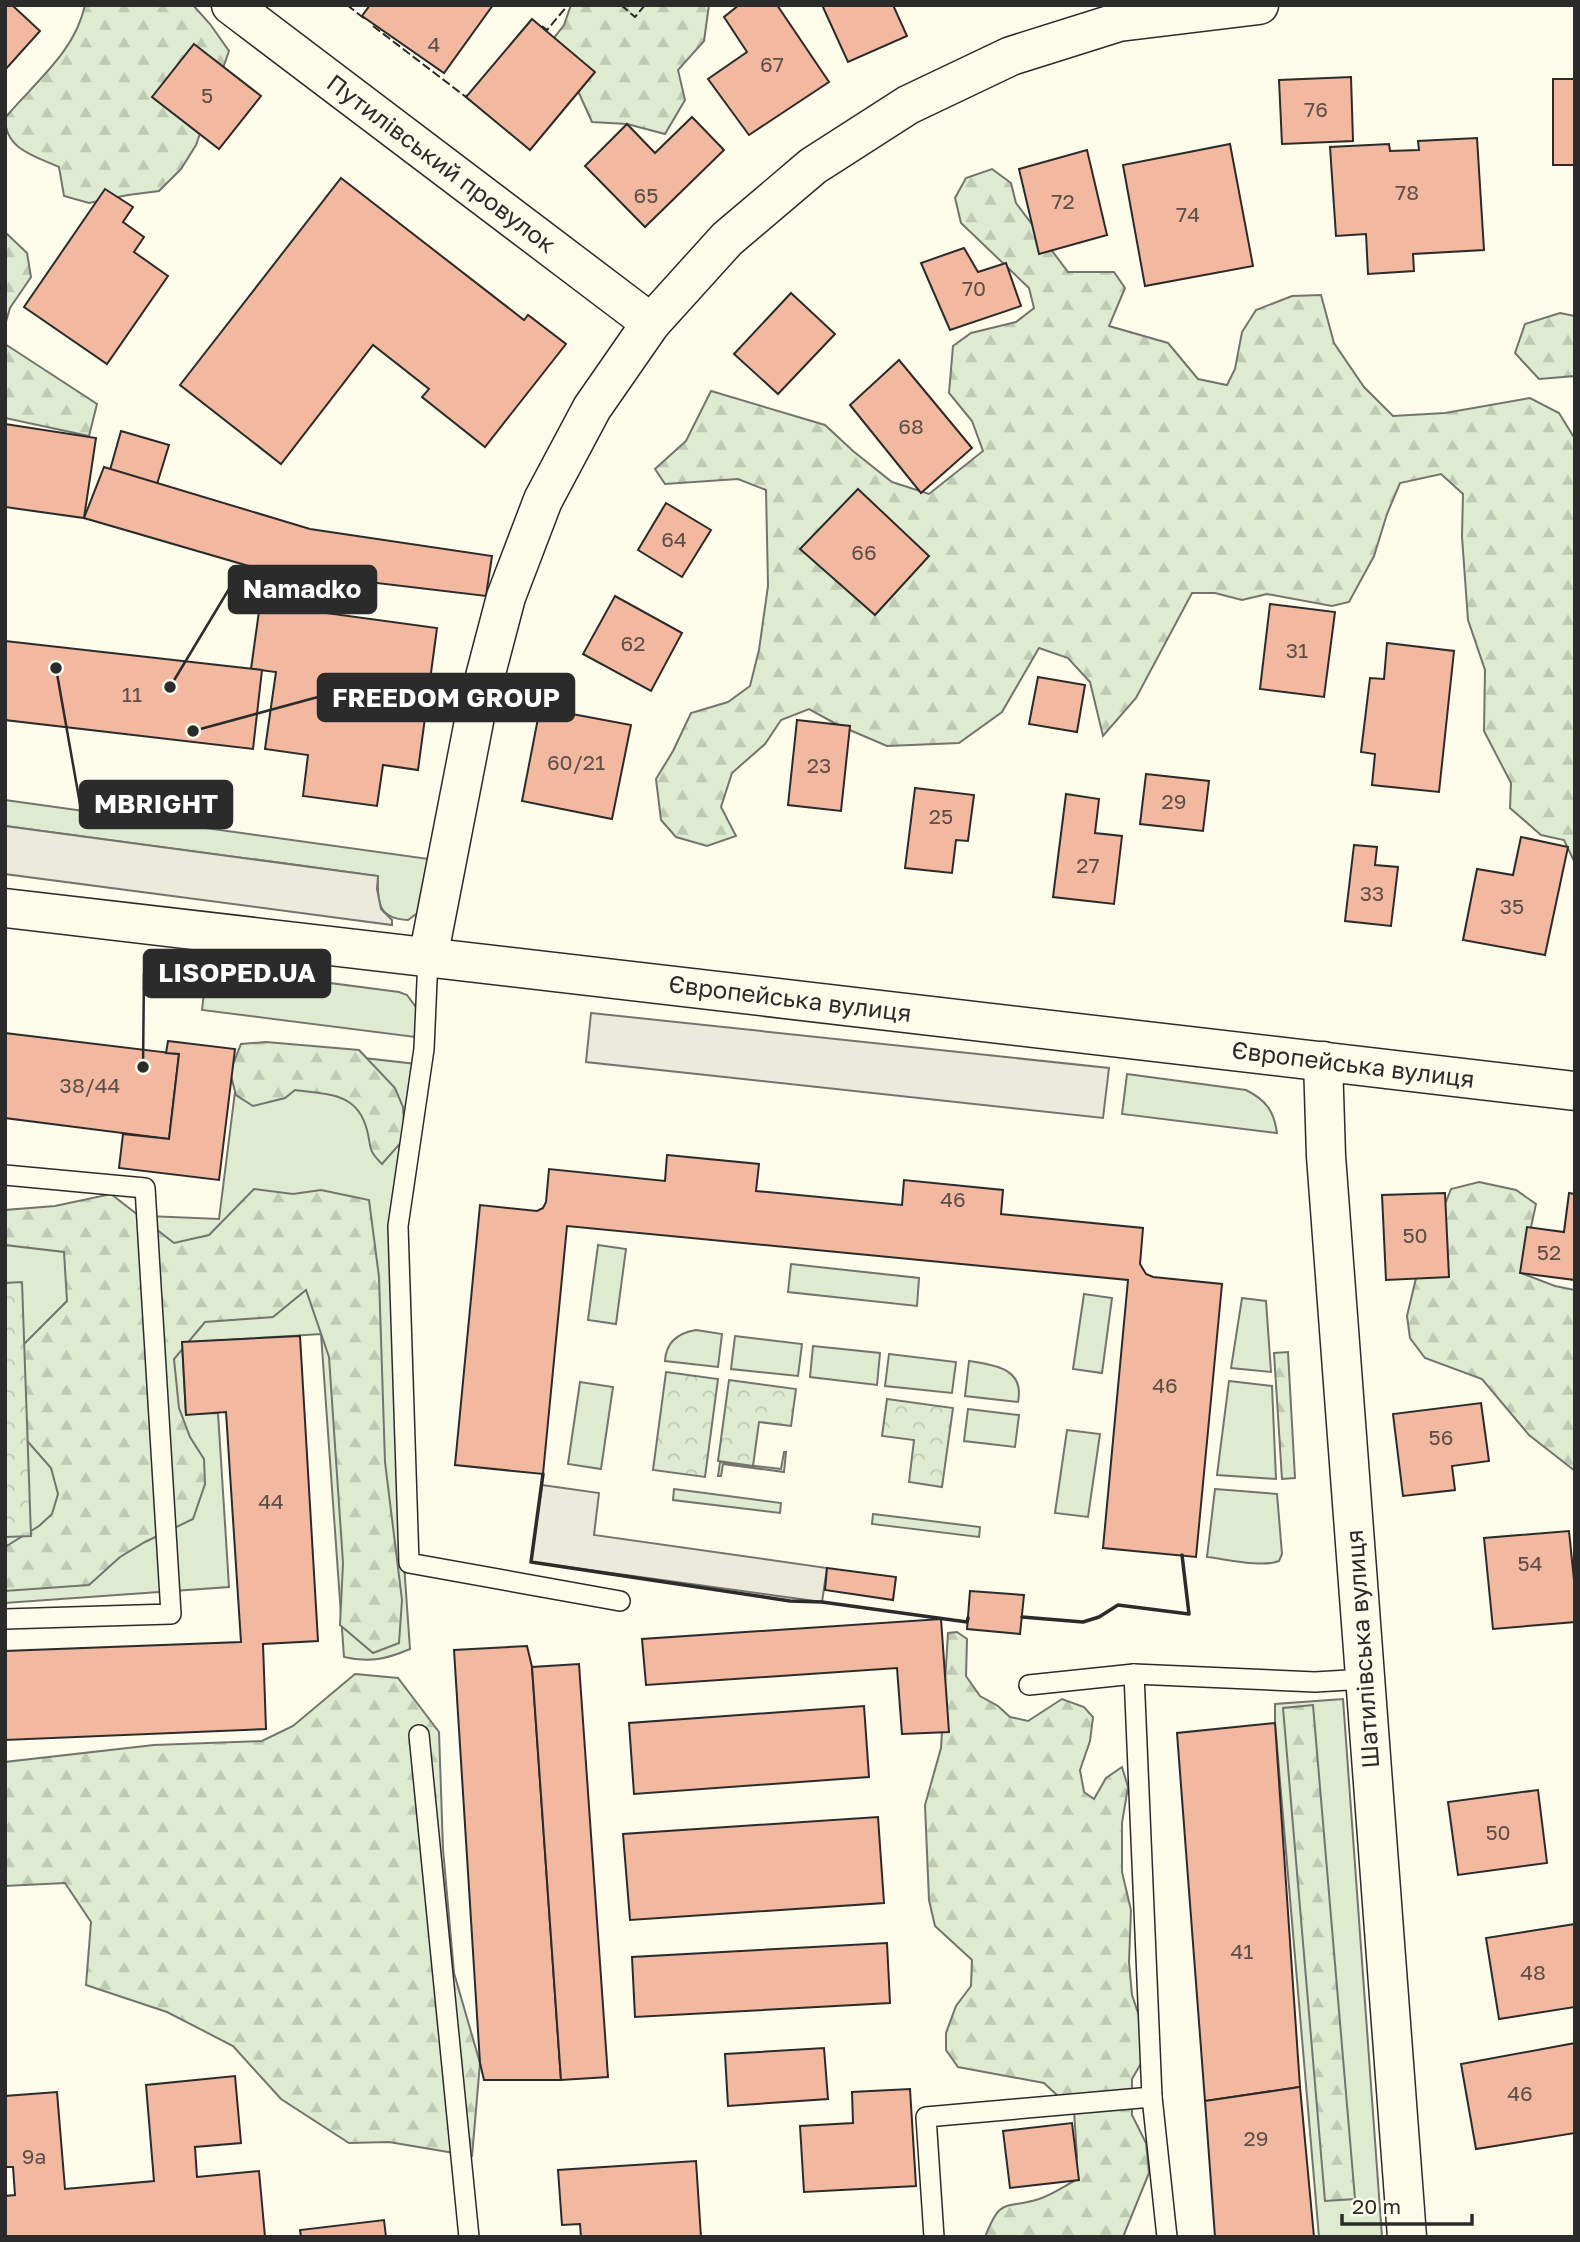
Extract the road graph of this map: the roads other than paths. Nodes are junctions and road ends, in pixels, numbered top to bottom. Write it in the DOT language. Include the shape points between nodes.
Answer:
graph roads {
  1 [pos="232,5"];
  2 [pos="1258,5"];
  3 [pos="1117,14"];
  4 [pos="651,323"];
  5 [pos="5,908"];
  6 [pos="428,958"];
  7 [pos="1323,1062"];
  8 [pos="1575,1091"];
  9 [pos="5,1175"];
  10 [pos="620,1601"];
  11 [pos="5,1619"];
  12 [pos="1134,1674"];
  13 [pos="1365,1679"];
  14 [pos="1029,1685"];
  15 [pos="419,1735"];
  16 [pos="1152,2097"];
  17 [pos="469,2237"];
  18 [pos="934,2237"];
  19 [pos="1167,2237"];
  20 [pos="1407,2237"];
  1 -- 4 [label="street, Путилівський провулок"];
  2 -- 3 [label="street"];
  3 -- 4 [label="street" via="908,104 813,166 727,239"];
  4 -- 6 [label="street" via="592,408 543,500 506,597 475,711"];
  5 -- 6 [label="street, Європейська вулиця"];
  6 -- 7 [label="street, Європейська вулиця"];
  6 -- 10 [label="lane" via="424,1049 398,1226 409,1563"];
  7 -- 8 [label="street, Європейська вулиця"];
  7 -- 13 [label="street, Шатилівська вулиця"];
  9 -- 11 [label="lane" via="145,1188 171,1614"];
  12 -- 13 [label="lane" via="1315,1682"];
  12 -- 14 [label="lane"];
  12 -- 16 [label="lane"];
  13 -- 20 [label="street, Шатилівська вулиця"];
  15 -- 17 [label="lane"];
  16 -- 18 [label="lane" via="926,2117"];
  16 -- 19 [label="lane"];
}
